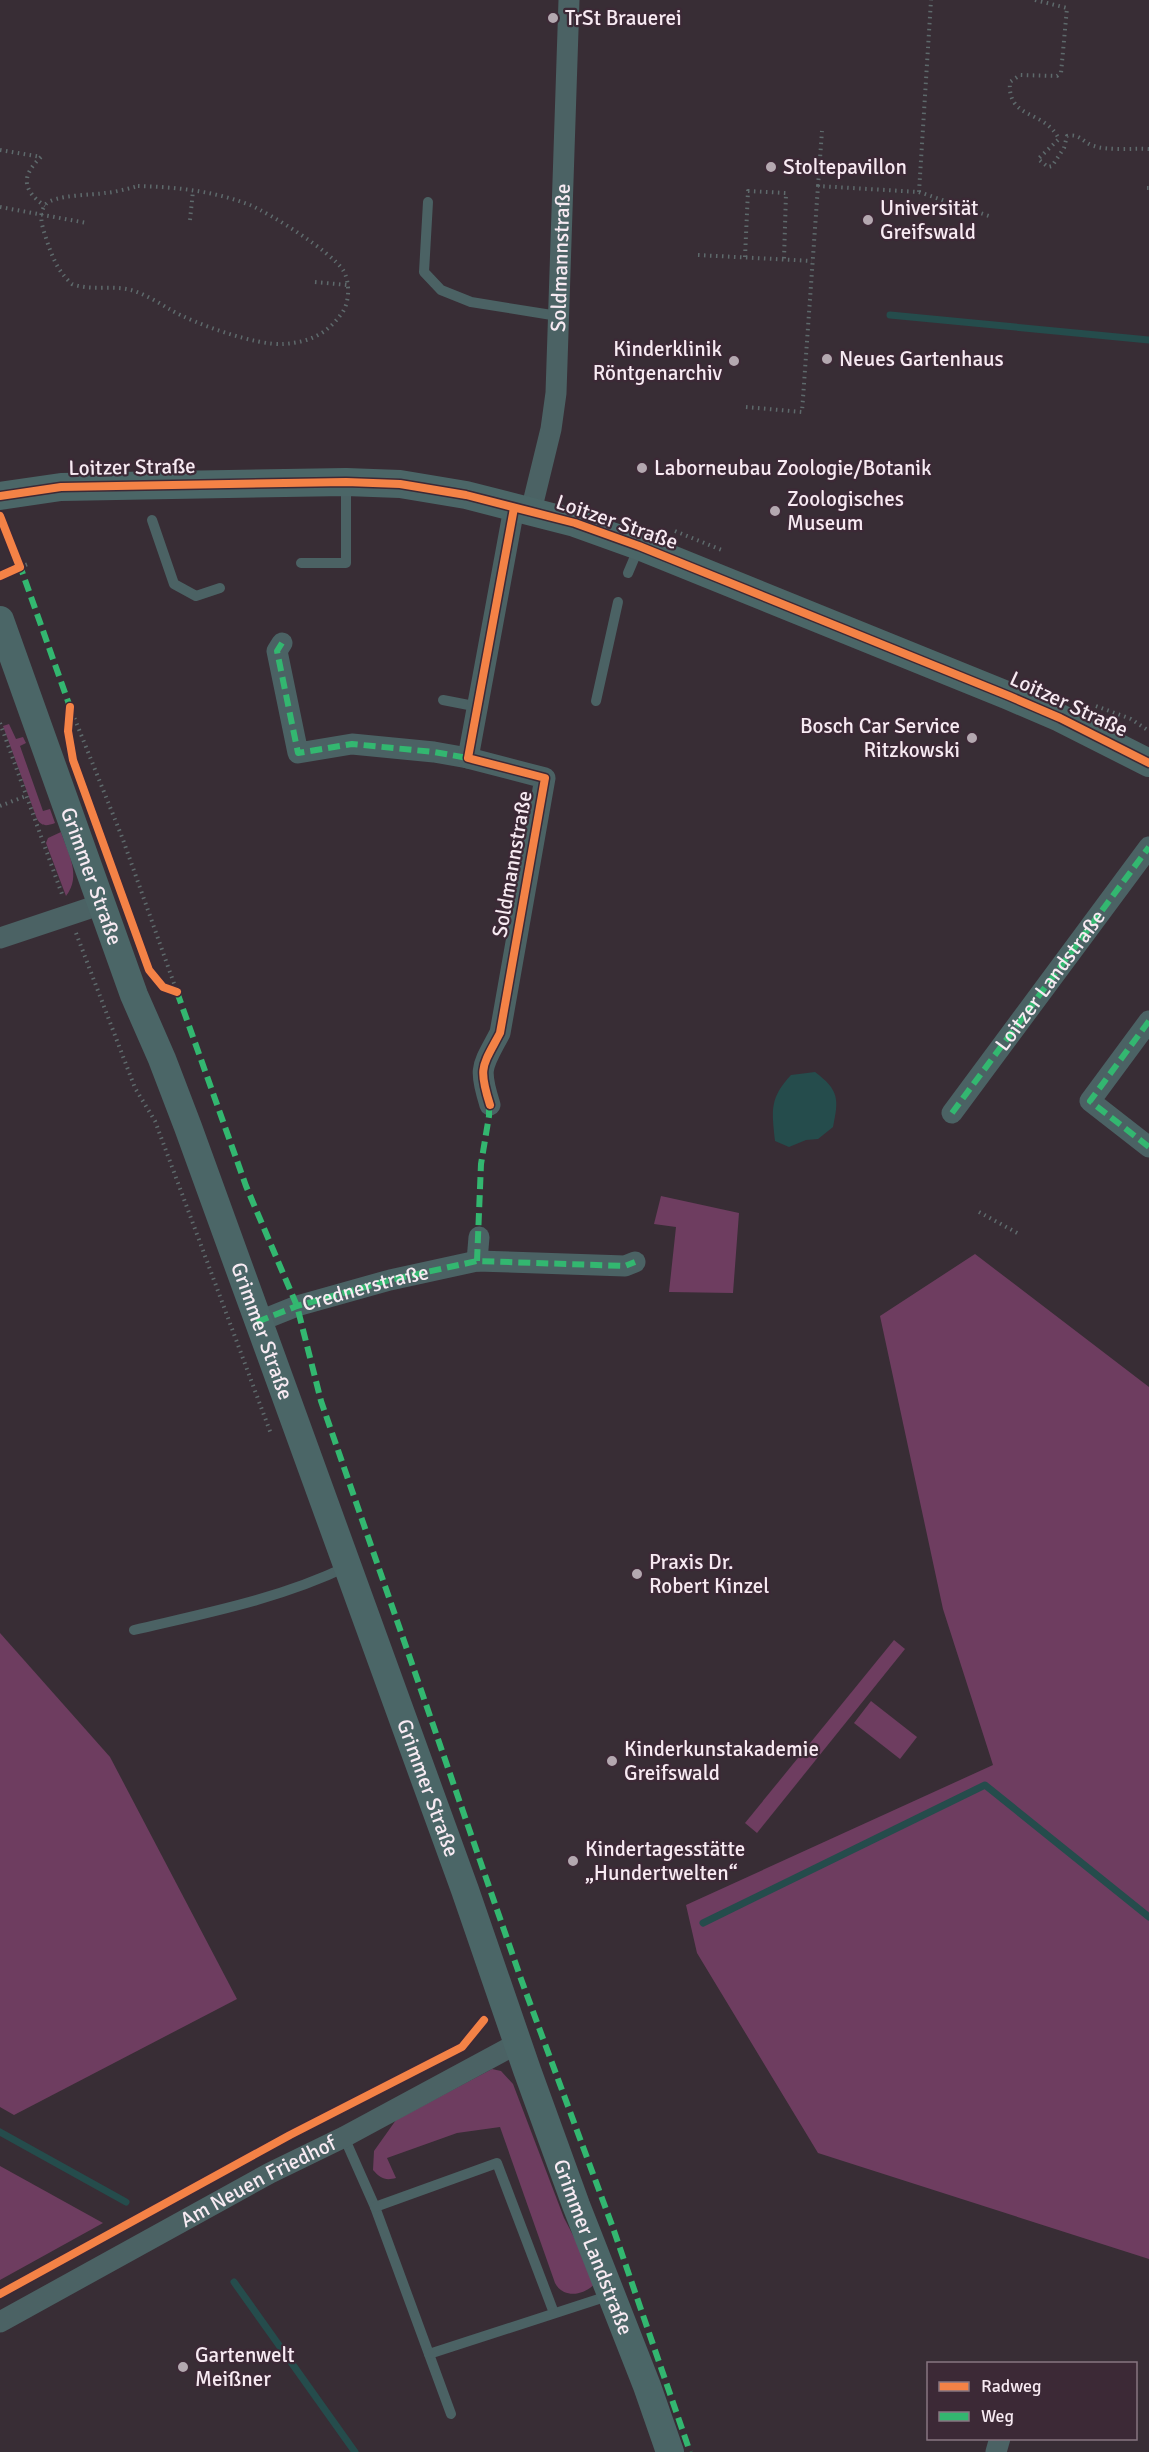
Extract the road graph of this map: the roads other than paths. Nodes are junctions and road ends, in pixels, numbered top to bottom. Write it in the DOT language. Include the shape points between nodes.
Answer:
graph roads {
  1 [pos="569,0"];
  2 [pos="428,202"];
  3 [pos="558,316"];
  4 [pos="346,482"];
  5 [pos="0,495"];
  6 [pos="523,509"];
  7 [pos="152,520"];
  8 [pos="639,546"];
  9 [pos="302,563"];
  10 [pos="628,573"];
  11 [pos="220,588"];
  12 [pos="618,602"];
  13 [pos="0,620"];
  14 [pos="282,643"];
  15 [pos="6,655"];
  16 [pos="443,700"];
  17 [pos="596,701"];
  18 [pos="479,707"];
  19 [pos="468,758"];
  20 [pos="1149,763"];
  21 [pos="1149,847"];
  22 [pos="102,904"];
  23 [pos="0,938"];
  24 [pos="1149,1021"];
  25 [pos="490,1105"];
  26 [pos="952,1113"];
  27 [pos="1149,1147"];
  28 [pos="479,1237"];
  29 [pos="477,1261"];
  30 [pos="635,1263"];
  31 [pos="257,1322"];
  32 [pos="347,1567"];
  33 [pos="134,1630"];
  34 [pos="518,2043"];
  35 [pos="344,2137"];
  36 [pos="375,2207"];
  37 [pos="612,2294"];
  38 [pos="554,2313"];
  39 [pos="0,2322"];
  40 [pos="429,2354"];
  41 [pos="451,2414"];
  42 [pos="670,2452"];
  1 -- 3 [label="street, Soldmannstraße"];
  2 -- 3 [label="lane" via="424,272 441,290 471,302"];
  3 -- 6 [label="street, Soldmannstraße" via="551,429"];
  4 -- 5 [label="main road, Loitzer Straße" via="61,487"];
  4 -- 6 [label="main road, Loitzer Straße" via="431,488"];
  4 -- 9 [label="lane" via="346,563"];
  6 -- 8 [label="main road, Loitzer Straße"];
  6 -- 18 [label="street, Soldmannstraße"];
  7 -- 11 [label="lane" via="174,584 196,596"];
  8 -- 10 [label="lane"];
  8 -- 20 [label="main road, Loitzer Straße" via="1009,696"];
  12 -- 17 [label="lane"];
  13 -- 15 [label="main road, Grimmer Straße"];
  14 -- 19 [label="street, Soldmannstraße" via="277,651 298,753 352,744"];
  15 -- 22 [label="main road, Grimmer Straße"];
  16 -- 18 [label="lane"];
  18 -- 19 [label="street, Soldmannstraße"];
  19 -- 25 [label="street, Soldmannstraße" via="545,778 500,1033 482,1064"];
  21 -- 26 [label="street, Loitzer Landstraße"];
  22 -- 23 [label="street"];
  22 -- 31 [label="main road, Grimmer Straße"];
  24 -- 27 [label="street" via="1090,1101"];
  28 -- 29 [label="street"];
  29 -- 30 [label="street, Crednerstraße" via="625,1266"];
  29 -- 31 [label="street, Crednerstraße" via="390,1280 297,1306"];
  31 -- 32 [label="main road, Grimmer Straße"];
  32 -- 33 [label="lane" via="240,1605"];
  32 -- 34 [label="main road, Grimmer Straße"];
  34 -- 35 [label="street, Am Neuen Friedhof"];
  34 -- 37 [label="main road, Grimmer Landstraße"];
  35 -- 36 [label="lane"];
  35 -- 39 [label="street, Am Neuen Friedhof" via="270,2173"];
  36 -- 38 [label="lane" via="497,2163"];
  36 -- 40 [label="lane"];
  37 -- 38 [label="lane"];
  37 -- 42 [label="main road, Grimmer Landstraße"];
  38 -- 40 [label="lane"];
  40 -- 41 [label="lane"];
}
